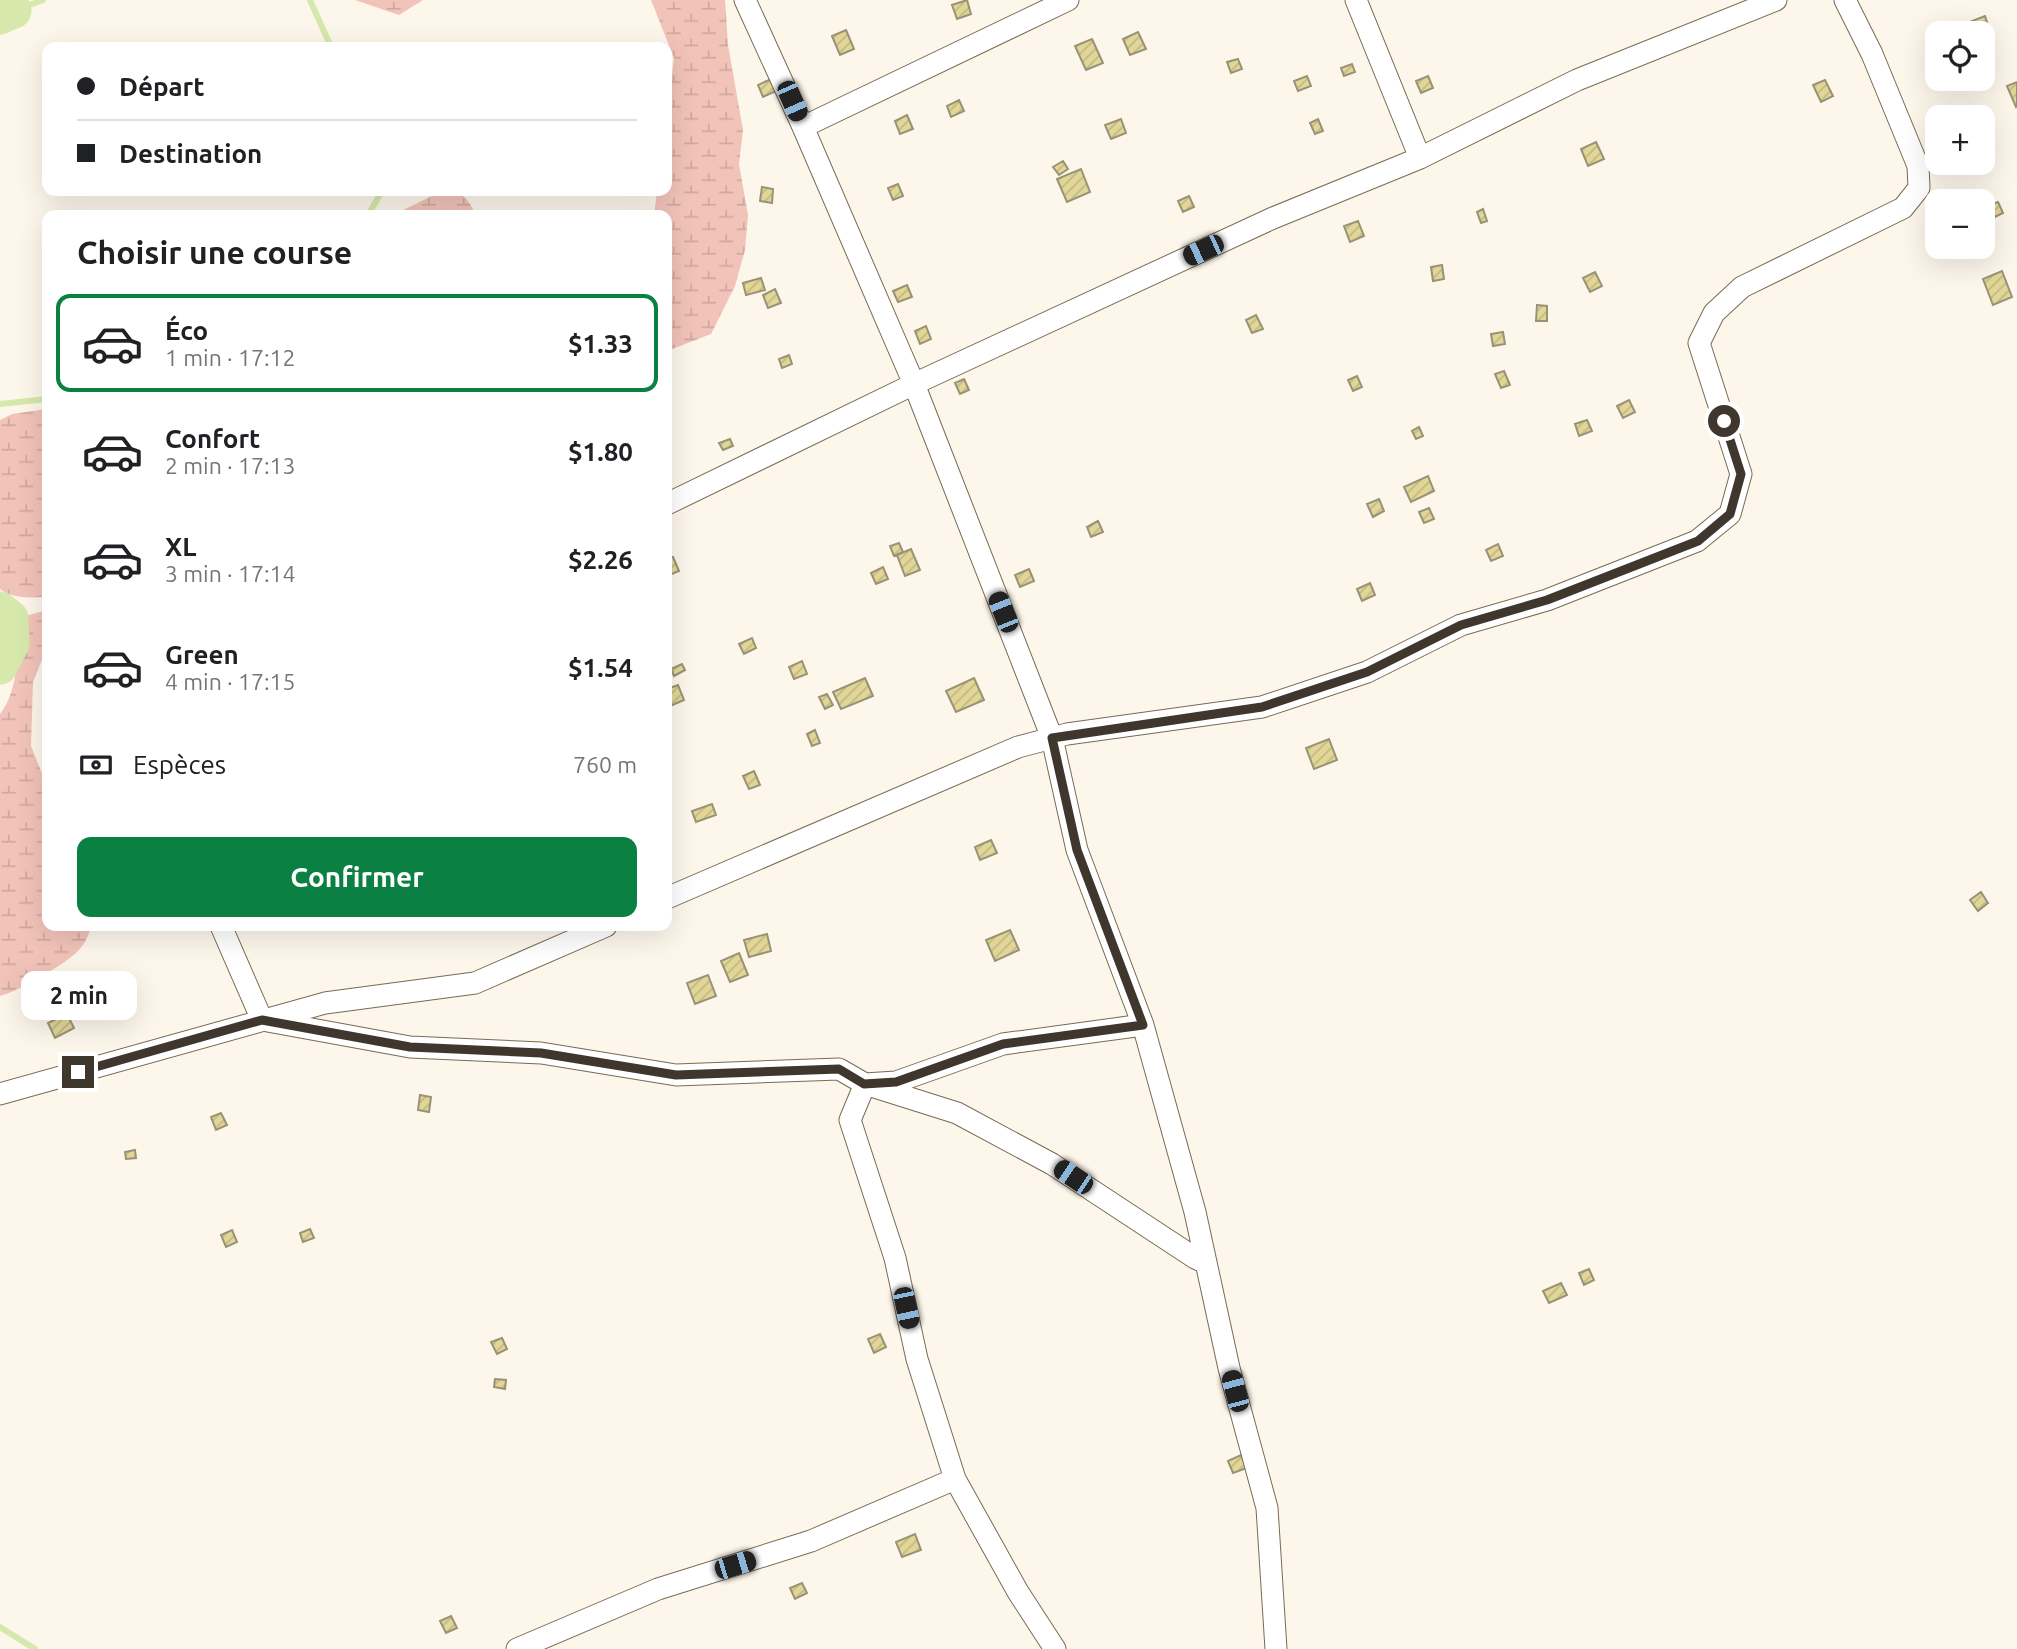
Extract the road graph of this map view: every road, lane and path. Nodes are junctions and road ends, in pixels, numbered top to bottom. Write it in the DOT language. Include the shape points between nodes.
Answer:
graph roads {
  1 [pos="745,0"];
  2 [pos="1068,0"];
  3 [pos="1356,0"];
  4 [pos="1776,0"];
  5 [pos="1844,0"];
  6 [pos="803,127"];
  7 [pos="1420,158"];
  8 [pos="914,384"];
  9 [pos="672,503"];
  10 [pos="1052,738"];
  11 [pos="672,896"];
  12 [pos="223,931"];
  13 [pos="595,931"];
  14 [pos="262,1020"];
  15 [pos="1143,1025"];
  16 [pos="864,1084"];
  17 [pos="0,1094"];
  18 [pos="1206,1263"];
  19 [pos="955,1479"];
  20 [pos="517,1649"];
  21 [pos="1055,1649"];
  22 [pos="1276,1649"];
  1 -- 6 [label="street"];
  2 -- 6 [label="street"];
  3 -- 7 [label="street"];
  4 -- 7 [label="street" via="1577,80"];
  5 -- 10 [label="street" via="1872,54 1918,166 1919,188 1903,208 1742,287 1714,313 1699,343 1741,474 1730,514 1698,541 1547,600 1461,625 1367,672 1262,707"];
  6 -- 8 [label="street"];
  7 -- 8 [label="street" via="1273,218"];
  8 -- 9 [label="street"];
  8 -- 10 [label="street"];
  10 -- 11 [label="street" via="1018,747"];
  10 -- 15 [label="street" via="1077,850"];
  12 -- 14 [label="street"];
  13 -- 14 [label="street" via="475,983 325,1003"];
  14 -- 16 [label="street" via="410,1047 541,1053 676,1075 839,1069"];
  14 -- 17 [label="street"];
  15 -- 16 [label="street" via="1003,1044 896,1082"];
  15 -- 18 [label="street"];
  16 -- 18 [label="street" via="957,1112 1052,1164"];
  16 -- 19 [label="street" via="850,1120 895,1258 918,1359"];
  18 -- 22 [label="street" via="1267,1508"];
  19 -- 20 [label="street" via="811,1541 658,1589"];
  19 -- 21 [label="street"];
}
